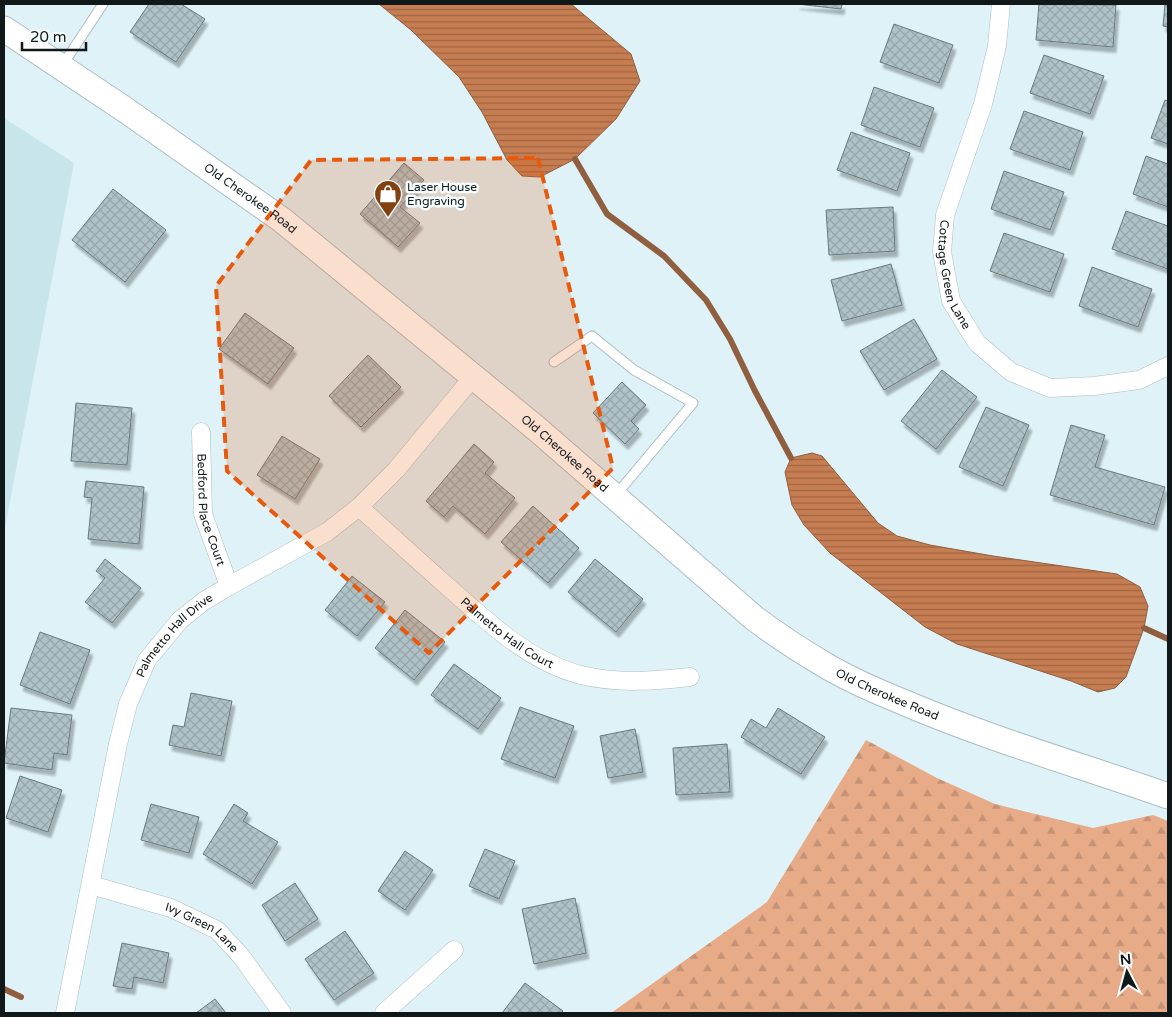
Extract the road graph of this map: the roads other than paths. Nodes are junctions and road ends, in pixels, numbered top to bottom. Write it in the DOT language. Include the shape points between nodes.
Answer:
graph roads {
  1 [pos="104,4"];
  2 [pos="1001,4"];
  3 [pos="4,29"];
  4 [pos="61,67"];
  5 [pos="554,362"];
  6 [pos="1168,366"];
  7 [pos="473,377"];
  8 [pos="201,432"];
  9 [pos="615,496"];
  10 [pos="359,507"];
  11 [pos="229,586"];
  12 [pos="690,677"];
  13 [pos="1168,796"];
  14 [pos="91,885"];
  15 [pos="454,950"];
  16 [pos="64,1013"];
  17 [pos="282,1013"];
  18 [pos="384,1013"];
  1 -- 4 [label="lane"];
  2 -- 6 [label="street, Cottage Green Lane" via="997,46 983,104 945,215 942,252 951,301 977,343 1011,372 1050,388 1140,380"];
  3 -- 4 [label="street, Old Cherokee Road"];
  4 -- 7 [label="street, Old Cherokee Road" via="282,220"];
  5 -- 9 [label="lane" via="592,336 634,370 693,403"];
  7 -- 9 [label="street, Old Cherokee Road"];
  7 -- 10 [label="street, Palmetto Hall Drive" via="396,470"];
  8 -- 11 [label="street, Bedford Place Court" via="203,514"];
  9 -- 13 [label="street, Old Cherokee Road" via="754,618 831,669 930,714 988,736"];
  10 -- 11 [label="street, Palmetto Hall Drive" via="327,532"];
  10 -- 12 [label="street, Palmetto Hall Court" via="463,600 544,661 581,675 618,681"];
  11 -- 14 [label="street, Palmetto Hall Drive" via="180,620 147,660 128,704 118,744"];
  14 -- 16 [label="street, Palmetto Hall Drive"];
  14 -- 17 [label="street, Ivy Green Lane" via="170,908 217,930 241,956"];
  15 -- 18 [label="street"];
}
